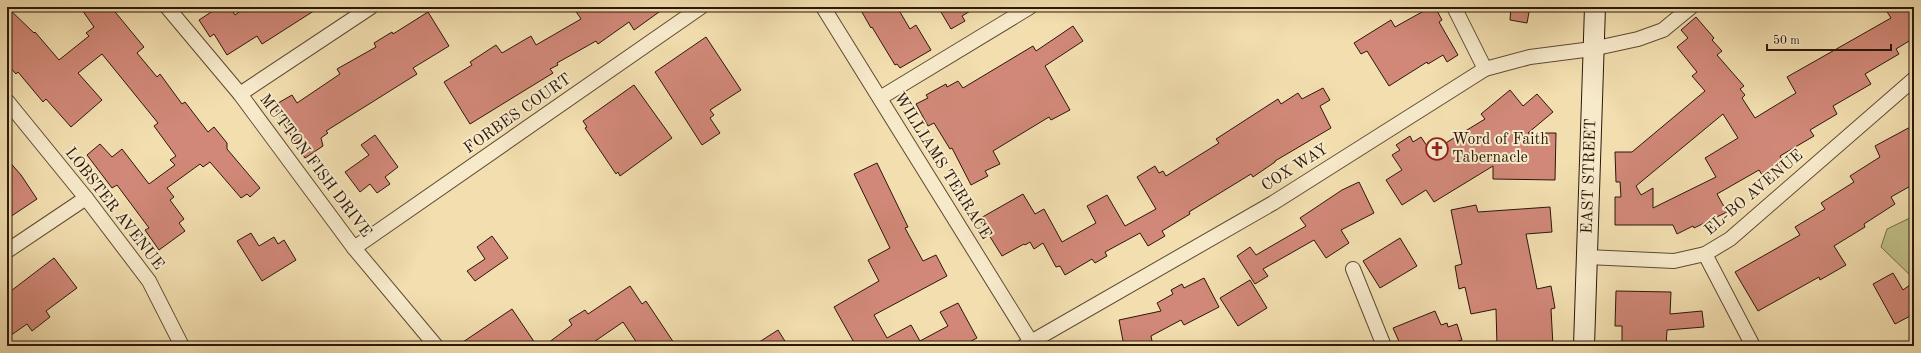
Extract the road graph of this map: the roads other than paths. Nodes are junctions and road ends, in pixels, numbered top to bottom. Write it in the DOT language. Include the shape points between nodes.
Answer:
graph roads {
  1 [pos="167,7"];
  2 [pos="371,7"];
  3 [pos="701,7"];
  4 [pos="823,7"];
  5 [pos="1030,7"];
  6 [pos="1454,7"];
  7 [pos="1595,7"];
  8 [pos="1691,7"];
  9 [pos="1592,49"];
  10 [pos="1485,69"];
  11 [pos="1914,79"];
  12 [pos="240,94"];
  13 [pos="880,98"];
  14 [pos="7,101"];
  15 [pos="86,198"];
  16 [pos="354,248"];
  17 [pos="7,250"];
  18 [pos="1705,254"];
  19 [pos="1587,257"];
  20 [pos="1353,269"];
  21 [pos="1028,344"];
  22 [pos="182,346"];
  23 [pos="436,346"];
  24 [pos="1384,346"];
  25 [pos="1584,346"];
  26 [pos="1752,346"];
  1 -- 12 [label="street, MUTTON FISH DRIVE"];
  2 -- 12 [label="street"];
  3 -- 16 [label="street, FORBES COURT"];
  4 -- 13 [label="street, WILLIAMS TERRACE"];
  5 -- 13 [label="street"];
  6 -- 10 [label="street"];
  7 -- 9 [label="main road, EAST STREET"];
  8 -- 9 [label="street, COX WAY" via="1663,30 1638,39"];
  9 -- 10 [label="street, COX WAY" via="1530,57"];
  9 -- 19 [label="main road, EAST STREET"];
  10 -- 21 [label="street, COX WAY" via="1273,203"];
  11 -- 18 [label="street, EL-BO AVENUE" via="1730,239"];
  12 -- 16 [label="street, MUTTON FISH DRIVE"];
  13 -- 21 [label="street, WILLIAMS TERRACE"];
  14 -- 15 [label="street, LOBSTER AVENUE"];
  15 -- 17 [label="street"];
  15 -- 22 [label="street, LOBSTER AVENUE" via="149,281"];
  16 -- 23 [label="street, MUTTON FISH DRIVE"];
  18 -- 19 [label="street, EL-BO AVENUE" via="1674,261"];
  18 -- 26 [label="street"];
  19 -- 25 [label="main road, EAST STREET"];
  20 -- 24 [label="street"];
}
